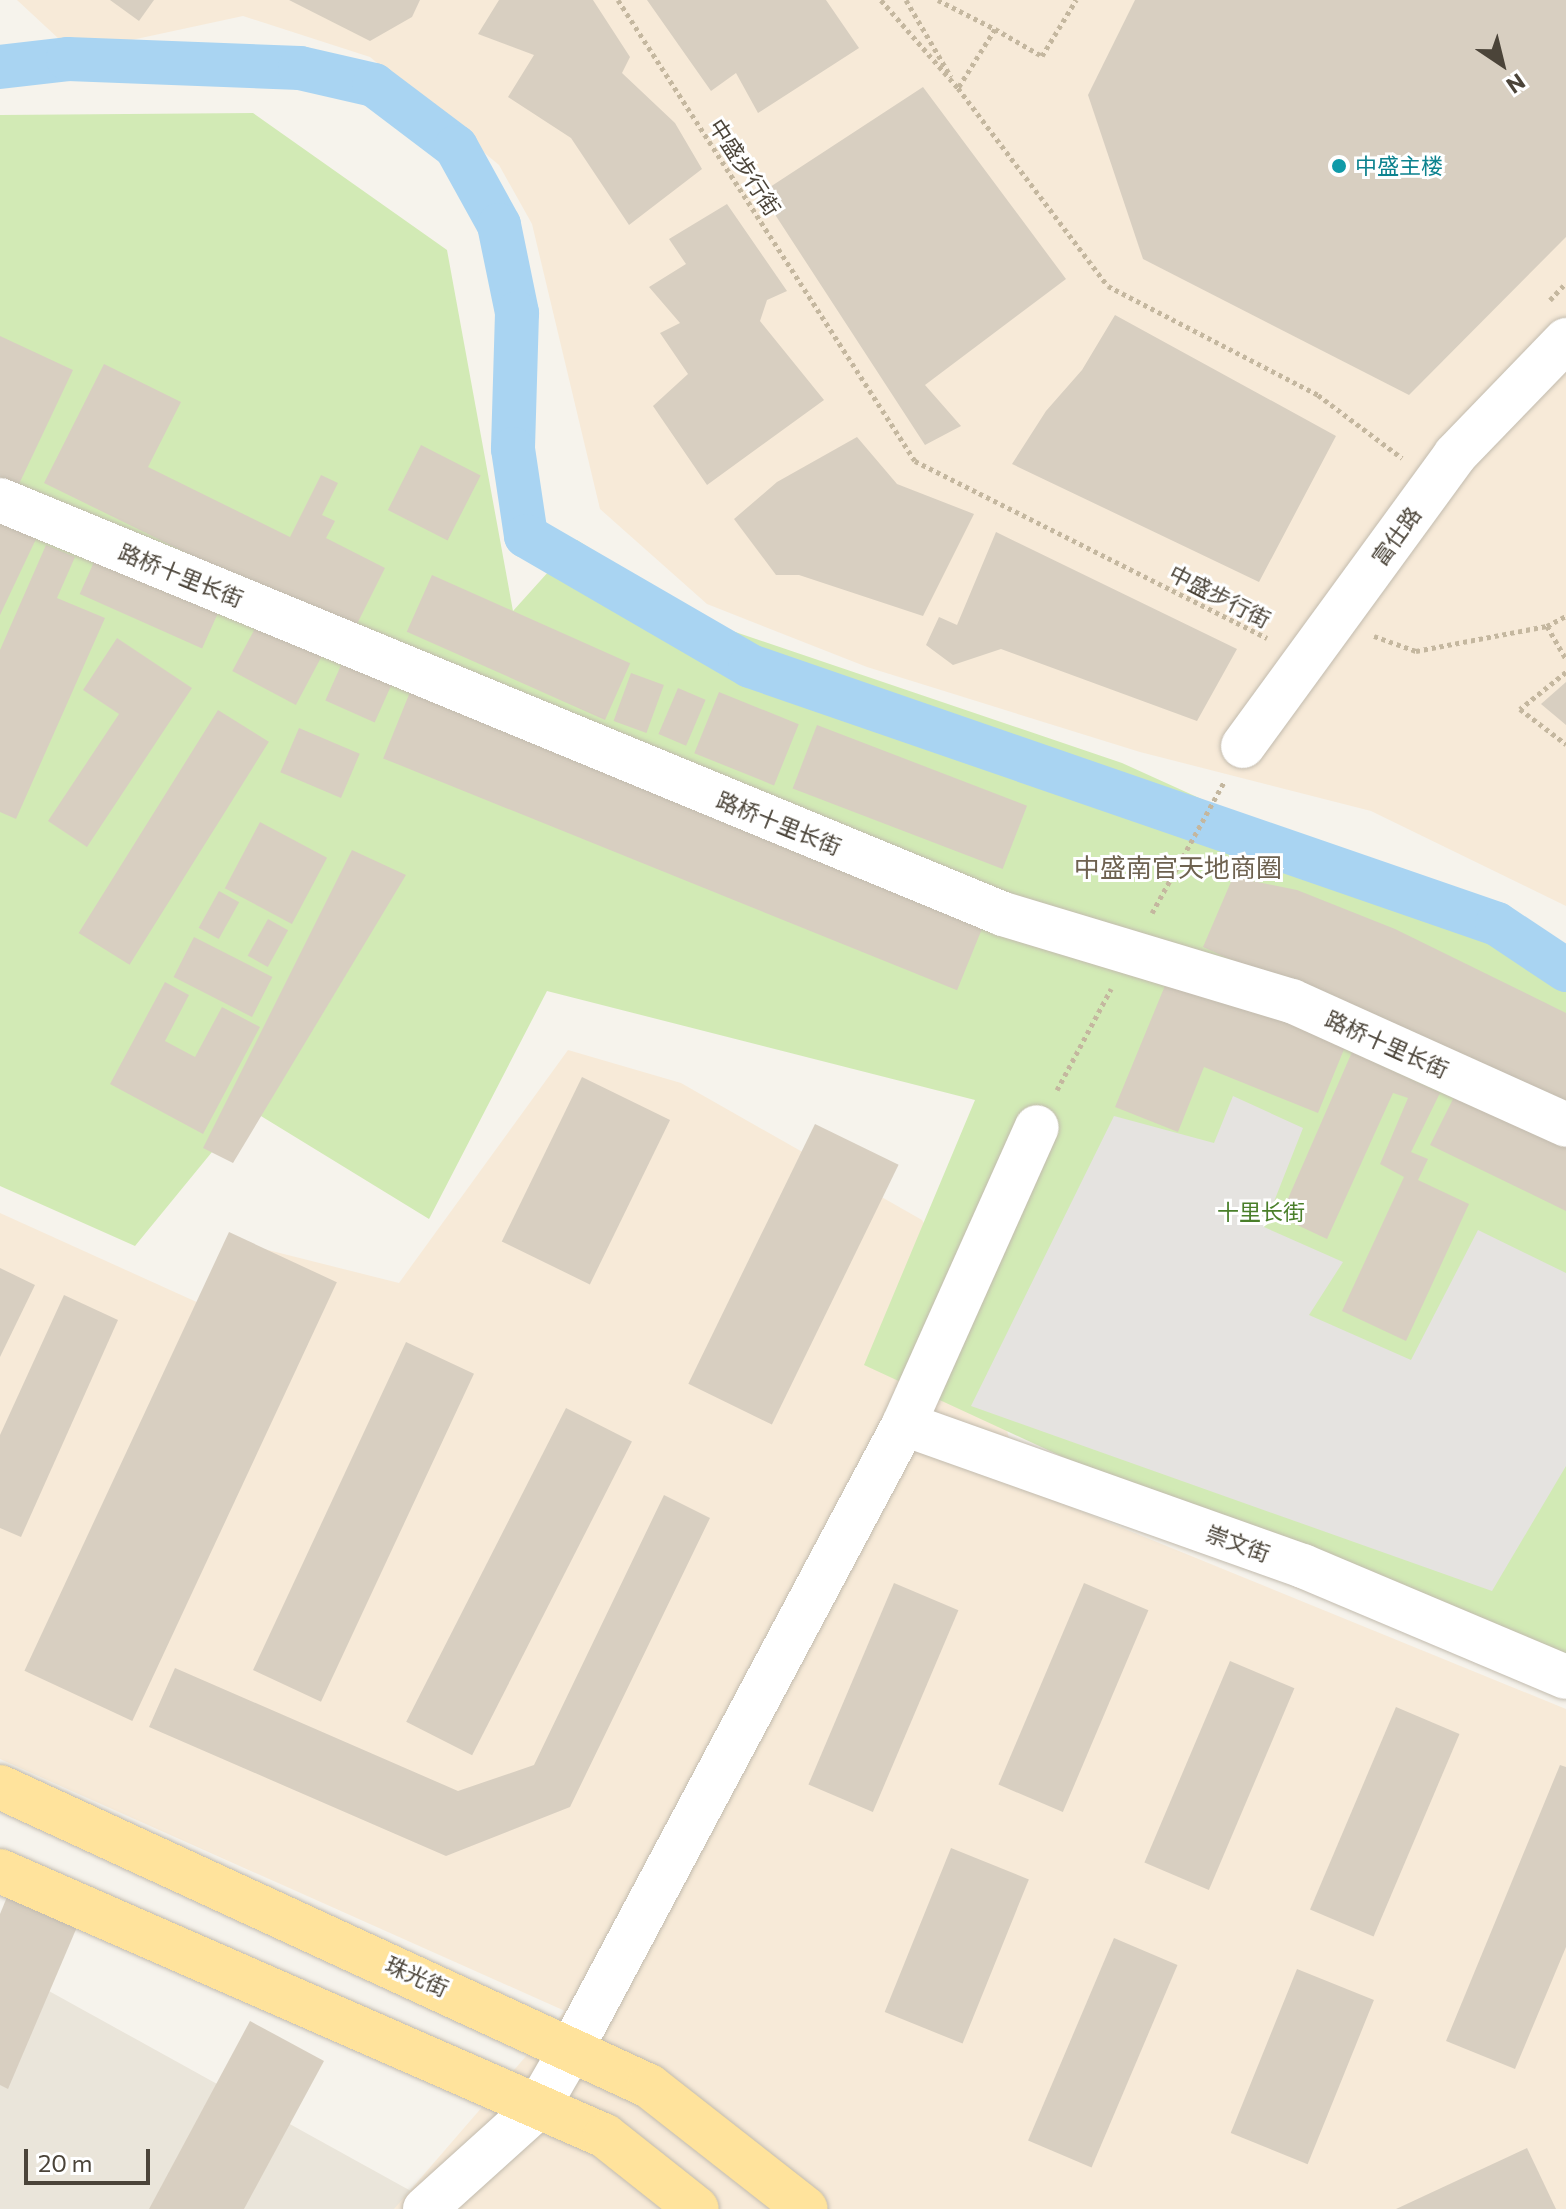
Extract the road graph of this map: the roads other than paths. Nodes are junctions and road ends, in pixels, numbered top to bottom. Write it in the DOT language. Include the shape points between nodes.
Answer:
graph roads {
  1 [pos="1566,340"];
  2 [pos="0,500"];
  3 [pos="1243,746"];
  4 [pos="1566,1125"];
  5 [pos="1037,1127"];
  6 [pos="904,1424"];
  7 [pos="1566,1677"];
  8 [pos="0,1787"];
  9 [pos="0,1871"];
  10 [pos="572,2048"];
  11 [pos="538,2107"];
  12 [pos="425,2209"];
  13 [pos="697,2209"];
  14 [pos="806,2209"];
  1 -- 3 [label="street, 富仕路" via="1455,455"];
  2 -- 4 [label="street, 路桥十里长街" via="1003,914 1292,1001"];
  5 -- 6 [label="street"];
  6 -- 7 [label="street, 崇文街" via="1303,1566"];
  6 -- 10 [label="street"];
  8 -- 10 [label="main road, 珠光街"];
  9 -- 11 [label="main road"];
  10 -- 11 [label="street"];
  10 -- 14 [label="main road, 珠光街" via="649,2086"];
  11 -- 12 [label="street"];
  11 -- 13 [label="main road" via="605,2136"];
}
